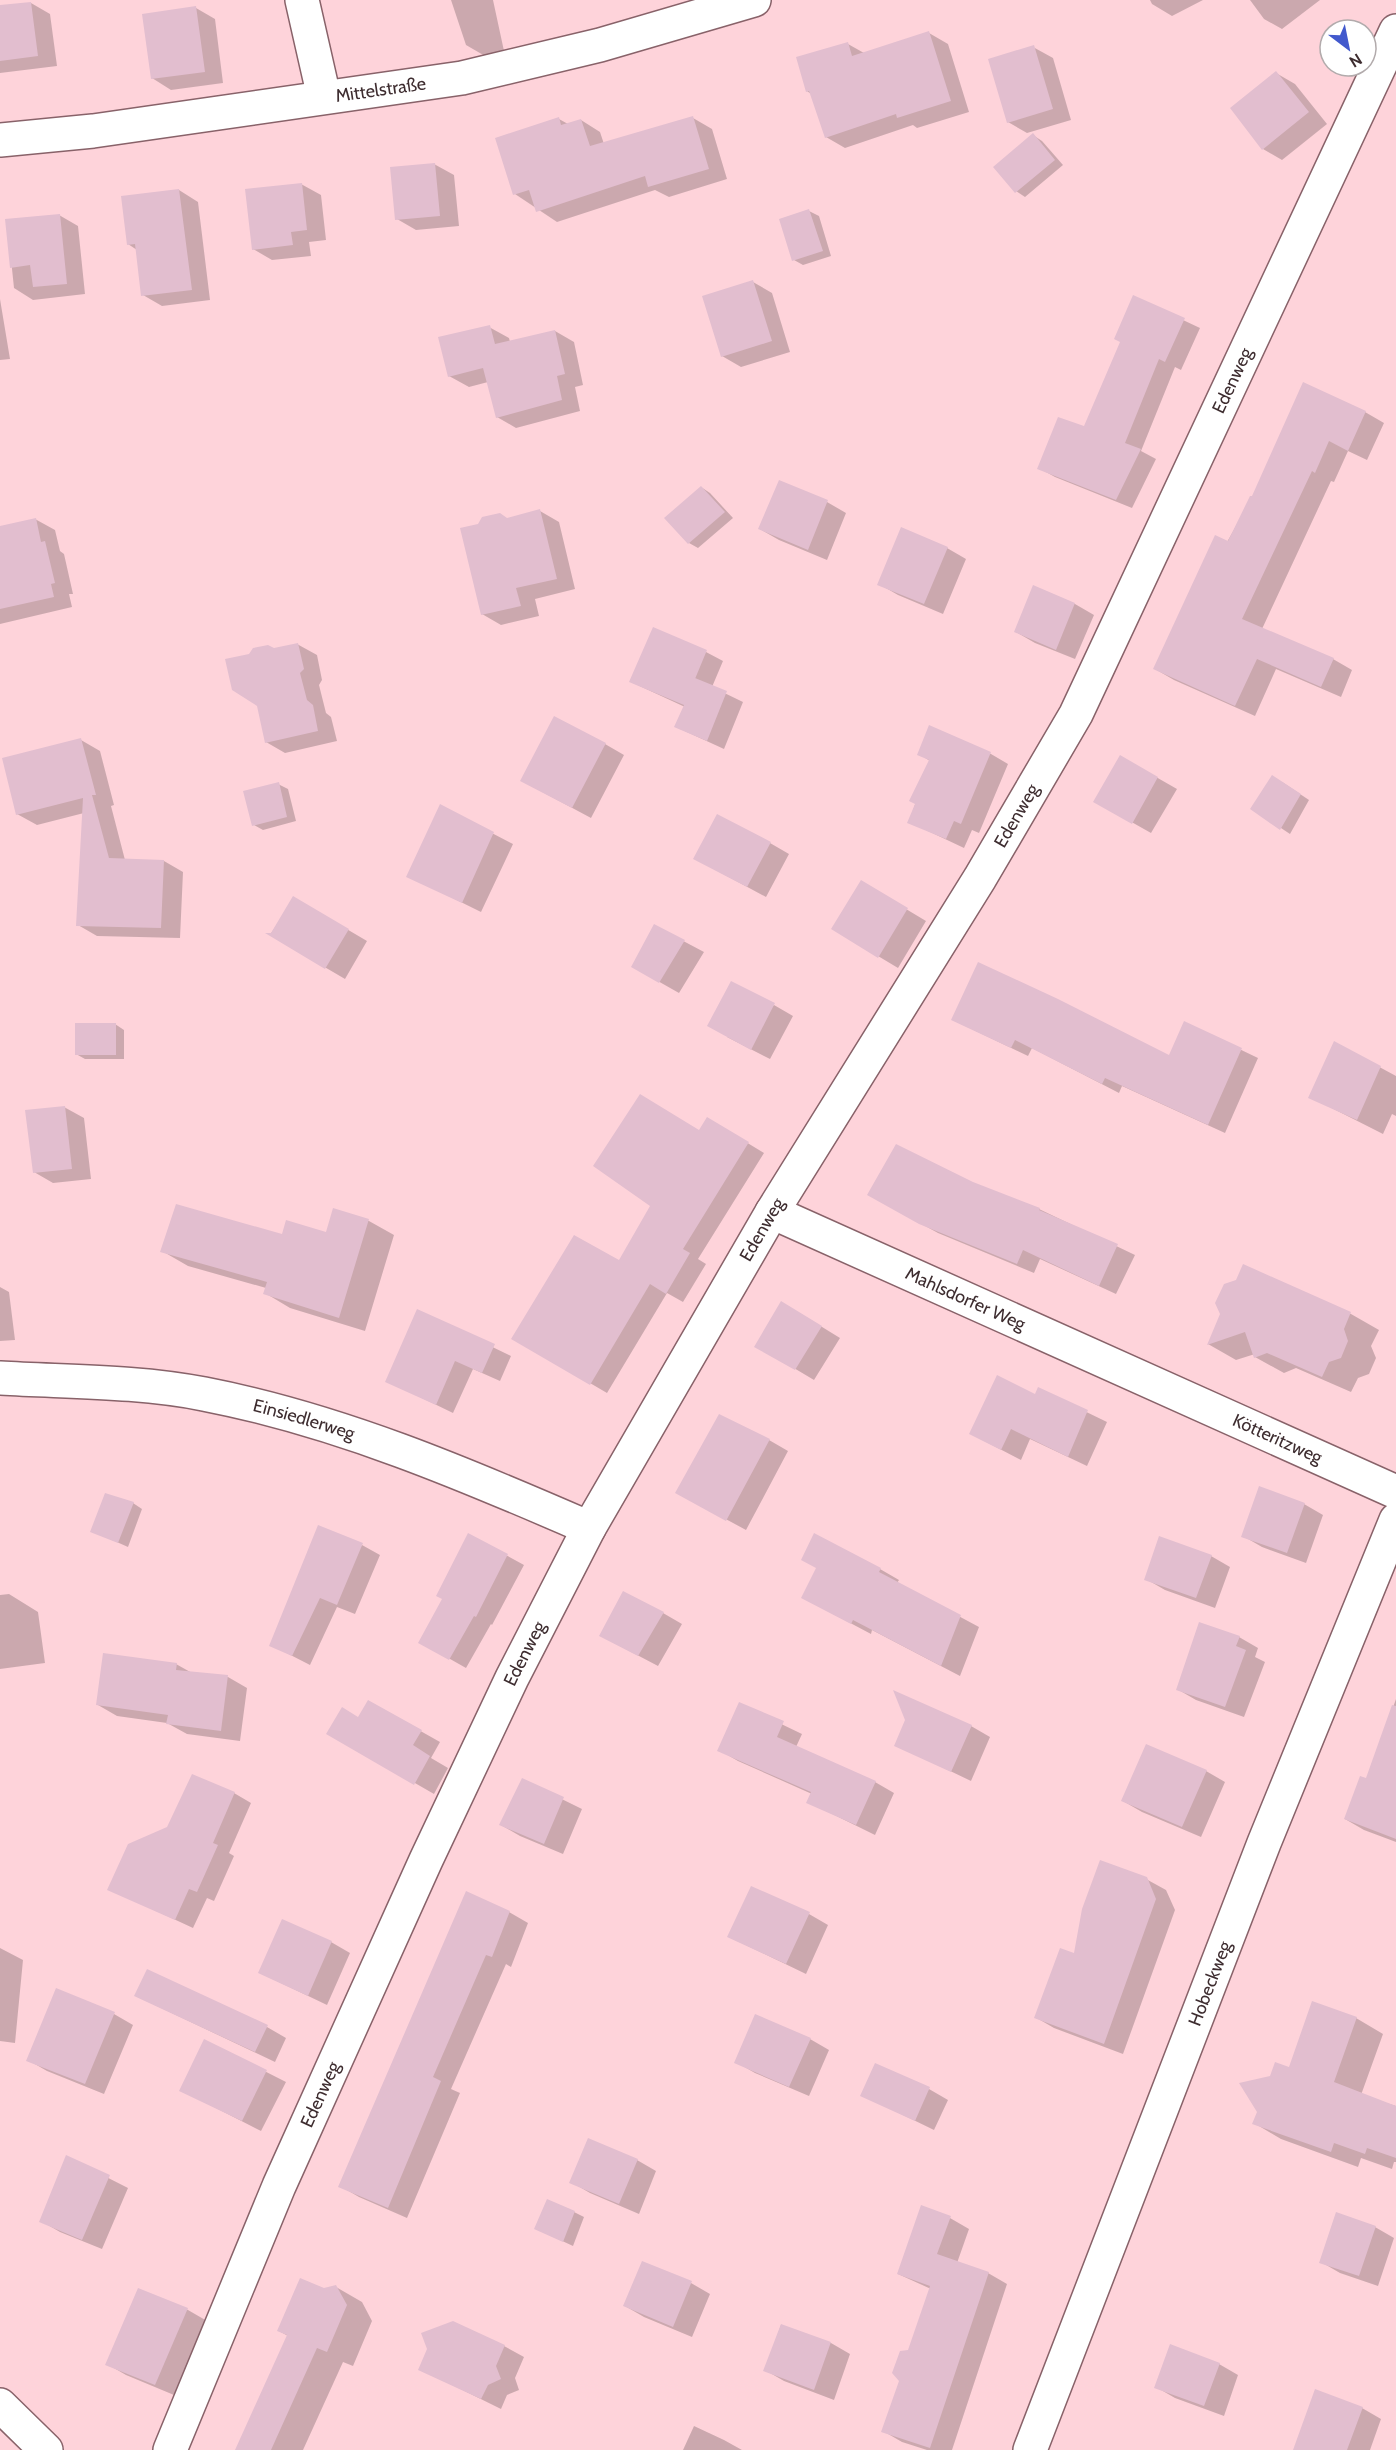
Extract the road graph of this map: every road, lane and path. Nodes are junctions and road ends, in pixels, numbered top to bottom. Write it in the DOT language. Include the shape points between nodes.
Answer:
graph roads {
  1 [pos="302,0"];
  2 [pos="754,0"];
  3 [pos="1396,31"];
  4 [pos="324,97"];
  5 [pos="0,140"];
  6 [pos="772,1212"];
  7 [pos="0,1378"];
  8 [pos="1156,1386"];
  9 [pos="1396,1492"];
  10 [pos="1396,1520"];
  11 [pos="589,1528"];
  12 [pos="0,2405"];
  13 [pos="46,2450"];
  14 [pos="170,2450"];
  15 [pos="1030,2450"];
  1 -- 4 [label="street"];
  2 -- 4 [label="street, Mittelstraße" via="600,45 462,78"];
  3 -- 6 [label="street, Edenweg" via="1076,714 980,878"];
  4 -- 5 [label="street, Mittelstraße" via="93,131"];
  6 -- 8 [label="street, Mahlsdorfer Weg"];
  6 -- 11 [label="street, Edenweg"];
  7 -- 11 [label="street, Einsiedlerweg" via="162,1388 285,1413 464,1475"];
  8 -- 9 [label="street, Kötteritzweg"];
  10 -- 15 [label="street, Hobeckweg" via="1264,1843"];
  11 -- 14 [label="street, Edenweg" via="512,1678 426,1860 279,2186"];
  12 -- 13 [label="street"];
}
